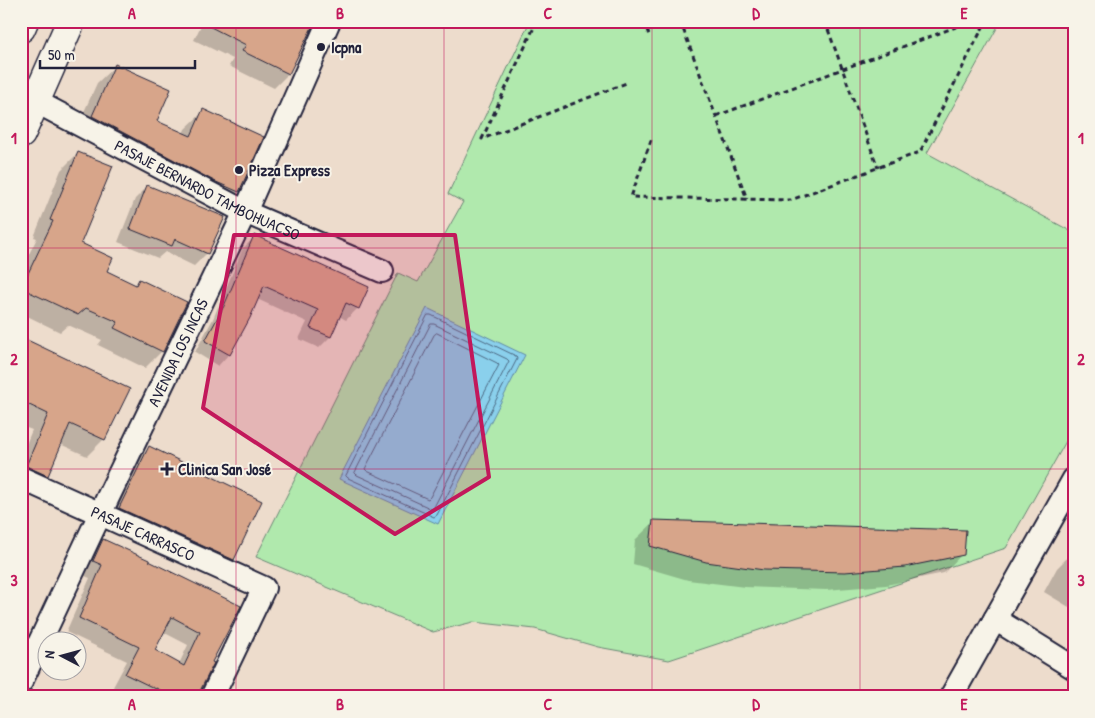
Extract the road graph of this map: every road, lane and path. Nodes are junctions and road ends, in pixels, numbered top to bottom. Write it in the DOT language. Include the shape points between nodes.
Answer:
graph roads {
  1 [pos="24,21"];
  2 [pos="70,21"];
  3 [pos="329,21"];
  4 [pos="537,21"];
  5 [pos="644,21"];
  6 [pos="695,21"];
  7 [pos="826,21"];
  8 [pos="972,21"];
  9 [pos="986,21"];
  10 [pos="21,28"];
  11 [pos="650,38"];
  12 [pos="842,68"];
  13 [pos="629,82"];
  14 [pos="35,101"];
  15 [pos="716,116"];
  16 [pos="21,134"];
  17 [pos="651,140"];
  18 [pos="878,168"];
  19 [pos="747,199"];
  20 [pos="245,212"];
  21 [pos="382,271"];
  22 [pos="21,478"];
  23 [pos="1074,479"];
  24 [pos="100,514"];
  25 [pos="995,619"];
  26 [pos="1074,668"];
  27 [pos="21,682"];
  28 [pos="212,697"];
  29 [pos="951,697"];
  1 -- 10 [label="highway"];
  2 -- 14 [label="highway"];
  3 -- 20 [label="street, AVENIDA LOS INCAS"];
  4 -- 13 [label="path" via="482,139"];
  5 -- 11 [label="path"];
  6 -- 15 [label="path" via="682,26"];
  7 -- 12 [label="path"];
  8 -- 12 [label="path"];
  9 -- 18 [label="path" via="920,152"];
  12 -- 15 [label="path"];
  12 -- 18 [label="path"];
  14 -- 16 [label="highway"];
  14 -- 20 [label="street, PASAJE BERNARDO TAMBOHUACSO"];
  15 -- 19 [label="path"];
  17 -- 19 [label="path" via="631,197"];
  18 -- 19 [label="path" via="791,200"];
  20 -- 21 [label="street, PASAJE BERNARDO TAMBOHUACSO"];
  20 -- 24 [label="street, AVENIDA LOS INCAS"];
  22 -- 24 [label="street, PASAJE CARRASCO"];
  23 -- 25 [label="street"];
  24 -- 27 [label="street, AVENIDA LOS INCAS"];
  24 -- 28 [label="street, PASAJE CARRASCO" via="264,588"];
  25 -- 26 [label="street"];
  25 -- 29 [label="street"];
}
